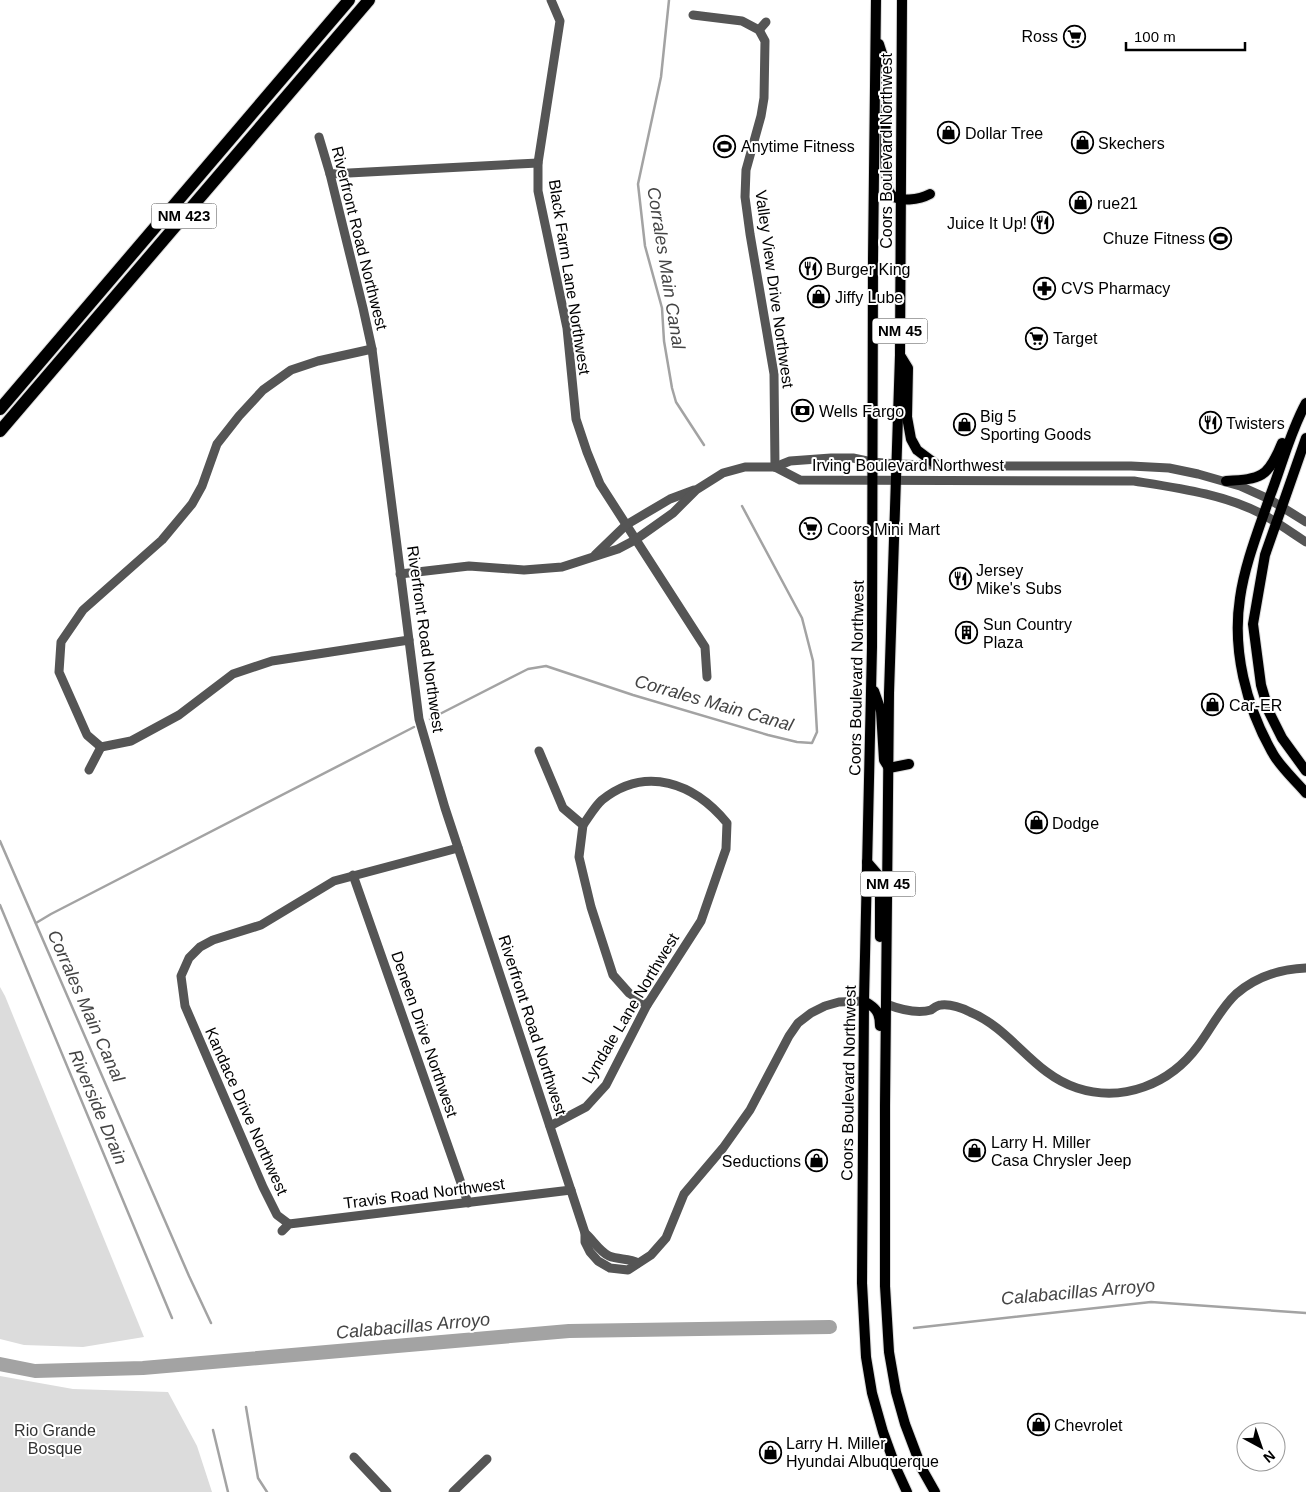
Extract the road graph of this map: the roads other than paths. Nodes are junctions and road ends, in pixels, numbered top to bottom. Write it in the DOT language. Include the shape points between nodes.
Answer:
graph roads {
  1 [pos="349,0"];
  2 [pos="369,0"];
  3 [pos="551,0"];
  4 [pos="876,0"];
  5 [pos="902,0"];
  6 [pos="693,15"];
  7 [pos="766,22"];
  8 [pos="758,30"];
  9 [pos="876,38"];
  10 [pos="319,137"];
  11 [pos="538,163"];
  12 [pos="330,174"];
  13 [pos="930,194"];
  14 [pos="901,199"];
  15 [pos="372,349"];
  16 [pos="900,355"];
  17 [pos="1306,396"];
  18 [pos="1306,404"];
  19 [pos="0,409"];
  20 [pos="0,431"];
  21 [pos="1306,438"];
  22 [pos="872,462"];
  23 [pos="897,464"];
  24 [pos="937,465"];
  25 [pos="775,467"];
  26 [pos="873,481"];
  27 [pos="1226,481"];
  28 [pos="895,482"];
  29 [pos="696,490"];
  30 [pos="1269,499"];
  31 [pos="1282,506"];
  32 [pos="1263,515"];
  33 [pos="1276,522"];
  34 [pos="1306,522"];
  35 [pos="626,525"];
  36 [pos="635,540"];
  37 [pos="1306,542"];
  38 [pos="593,557"];
  39 [pos="400,574"];
  40 [pos="409,640"];
  41 [pos="707,676"];
  42 [pos="871,682"];
  43 [pos="101,747"];
  44 [pos="539,751"];
  45 [pos="909,764"];
  46 [pos="889,768"];
  47 [pos="89,770"];
  48 [pos="1306,771"];
  49 [pos="1306,793"];
  50 [pos="583,825"];
  51 [pos="458,848"];
  52 [pos="867,862"];
  53 [pos="353,875"];
  54 [pos="1306,968"];
  55 [pos="864,1000"];
  56 [pos="886,1004"];
  57 [pos="647,1005"];
  58 [pos="550,1126"];
  59 [pos="885,1187"];
  60 [pos="571,1190"];
  61 [pos="468,1203"];
  62 [pos="286,1227"];
  63 [pos="584,1233"];
  64 [pos="638,1263"];
  65 [pos="354,1458"];
  66 [pos="487,1459"];
  67 [pos="387,1492"];
  68 [pos="454,1492"];
  69 [pos="907,1492"];
  70 [pos="935,1492"];
  1 -- 19 [label="highway, NM 423"];
  2 -- 20 [label="highway, NM 423"];
  3 -- 11 [label="street, Black Farm Lane Northwest" via="560,21"];
  4 -- 9 [label="main road, Coors Boulevard Northwest / NM 45"];
  5 -- 14 [label="main road, Coors Boulevard Northwest / NM 45"];
  6 -- 8 [label="street" via="742,21"];
  7 -- 8 [label="street"];
  8 -- 25 [label="street, Valley View Drive Northwest" via="766,46 765,88 747,167 745,197 774,374"];
  9 -- 14 [label="main road" via="886,74 888,185 891,194"];
  9 -- 22 [label="main road, Coors Boulevard Northwest / NM 45"];
  10 -- 12 [label="street, Riverfront Road Northwest"];
  11 -- 12 [label="street"];
  11 -- 35 [label="street, Black Farm Lane Northwest" via="538,191 567,328 576,418 600,484"];
  12 -- 15 [label="street, Riverfront Road Northwest"];
  13 -- 14 [label="main road" via="923,198"];
  14 -- 16 [label="main road, Coors Boulevard Northwest / NM 45"];
  15 -- 39 [label="street, Riverfront Road Northwest"];
  15 -- 43 [label="street" via="291,370 262,390 217,444 192,504 162,540 83,610 61,642 59,672 87,735"];
  16 -- 23 [label="main road, Coors Boulevard Northwest / NM 45"];
  16 -- 24 [label="main road" via="908,368 906,417 911,439 917,450"];
  17 -- 27 [label="main road" via="1293,415 1270,468 1252,479"];
  18 -- 30 [label="main road"];
  21 -- 31 [label="main road"];
  22 -- 23 [label="street, Irving Boulevard Northwest"];
  22 -- 25 [label="street, Irving Boulevard Northwest" via="831,458 790,461"];
  22 -- 26 [label="main road, Coors Boulevard Northwest / NM 45"];
  23 -- 24 [label="street, Irving Boulevard Northwest"];
  23 -- 28 [label="main road, Coors Boulevard Northwest / NM 45"];
  24 -- 27 [label="street, Irving Boulevard Northwest" via="1145,466"];
  25 -- 26 [label="street, Irving Boulevard Northwest" via="800,480"];
  25 -- 29 [label="street" via="730,470"];
  26 -- 28 [label="street, Irving Boulevard Northwest"];
  26 -- 42 [label="main road, Coors Boulevard Northwest / NM 45"];
  27 -- 30 [label="street, Irving Boulevard Northwest"];
  28 -- 32 [label="street, Irving Boulevard Northwest" via="1134,481 1223,498"];
  28 -- 46 [label="main road, Coors Boulevard Northwest / NM 45"];
  29 -- 35 [label="street" via="670,499"];
  29 -- 36 [label="street" via="673,513"];
  30 -- 31 [label="street, Irving Boulevard Northwest"];
  30 -- 32 [label="main road"];
  31 -- 33 [label="main road"];
  31 -- 34 [label="street, Irving Boulevard Northwest"];
  32 -- 33 [label="street, Irving Boulevard Northwest"];
  32 -- 49 [label="main road" via="1240,598 1240,656 1252,708 1273,753"];
  33 -- 37 [label="street, Irving Boulevard Northwest"];
  33 -- 48 [label="main road" via="1264,555 1253,624 1256,653 1269,712 1282,738"];
  35 -- 36 [label="street, Black Farm Lane Northwest"];
  35 -- 38 [label="street"];
  36 -- 38 [label="street"];
  36 -- 41 [label="street, Black Farm Lane Northwest" via="705,647"];
  38 -- 39 [label="street" via="562,567 540,569 470,566"];
  39 -- 40 [label="street, Riverfront Road Northwest"];
  40 -- 43 [label="street" via="272,661 233,674 179,715 131,741"];
  40 -- 51 [label="street, Riverfront Road Northwest" via="419,718"];
  42 -- 46 [label="main road" via="881,711 884,760"];
  42 -- 52 [label="main road, Coors Boulevard Northwest / NM 45"];
  43 -- 47 [label="street"];
  44 -- 50 [label="street" via="563,808"];
  45 -- 46 [label="main road"];
  46 -- 56 [label="main road, Coors Boulevard Northwest / NM 45"];
  50 -- 57 [label="street" via="579,857 613,975"];
  50 -- 57 [label="street, Lyndale Lane Northwest" via="601,801 627,785 651,780 677,784 714,807 727,823 726,848 701,921"];
  51 -- 53 [label="street, Kandace Drive Northwest"];
  51 -- 58 [label="street, Riverfront Road Northwest"];
  52 -- 55 [label="main road, Coors Boulevard Northwest / NM 45"];
  52 -- 56 [label="main road" via="880,877 880,983 881,996"];
  53 -- 61 [label="street, Deneen Drive Northwest"];
  53 -- 62 [label="street, Kandace Drive Northwest" via="334,881 261,925 200,947 189,958 181,976 185,1006 263,1187"];
  54 -- 56 [label="street" via="1276,972 1246,987 1222,1010 1182,1065 1153,1084 1127,1092 1094,1092 1063,1083 1044,1071 989,1021 962,1009 939,1005 928,1010 909,1010"];
  55 -- 59 [label="main road" via="877,1009 880,1017 880,1156"];
  55 -- 64 [label="street" via="826,1006 798,1023 744,1119 684,1194 662,1245"];
  55 -- 69 [label="main road, Coors Boulevard Northwest / NM 45" via="862,1284 866,1357 881,1426"];
  56 -- 59 [label="main road, Coors Boulevard Northwest / NM 45"];
  57 -- 58 [label="street, Lyndale Lane Northwest" via="606,1085 586,1107"];
  58 -- 60 [label="street, Riverfront Road Northwest"];
  59 -- 70 [label="main road, Coors Boulevard Northwest / NM 45" via="889,1352 905,1424 922,1469"];
  60 -- 61 [label="street, Travis Road Northwest"];
  60 -- 63 [label="street, Riverfront Road Northwest"];
  61 -- 62 [label="street, Travis Road Northwest"];
  63 -- 64 [label="street" via="604,1253"];
  63 -- 64 [label="street, Riverfront Road Northwest" via="587,1247 598,1261 610,1268 628,1270"];
  65 -- 67 [label="street"];
  66 -- 68 [label="street"];
}
